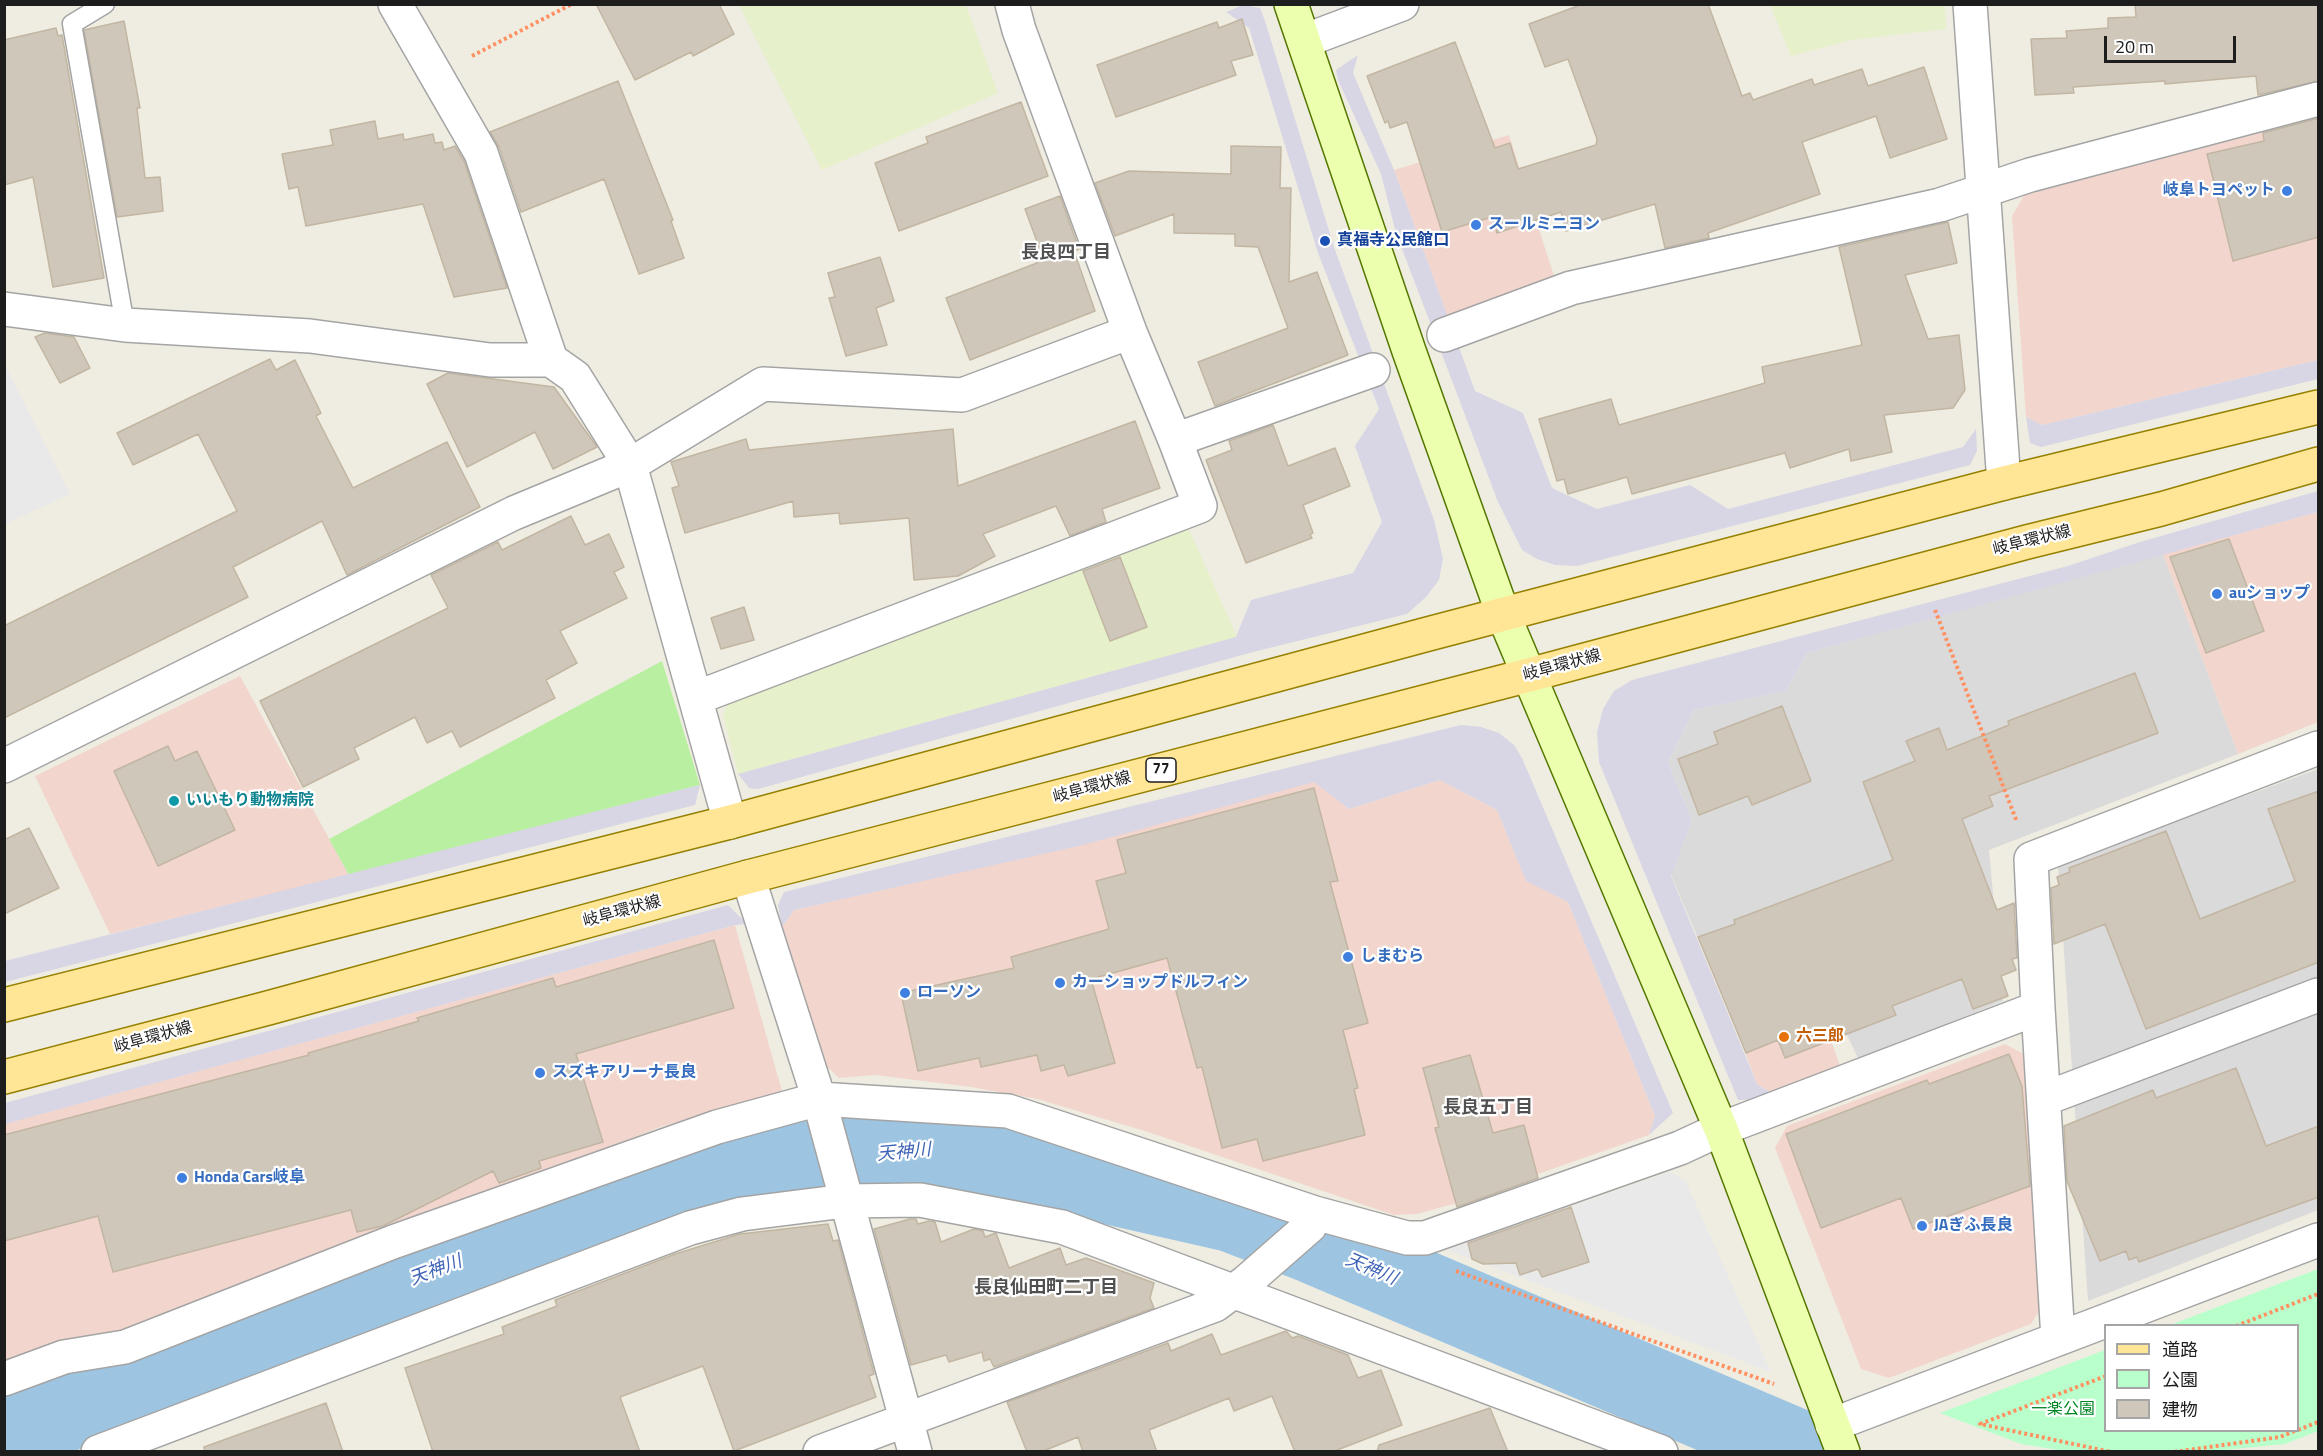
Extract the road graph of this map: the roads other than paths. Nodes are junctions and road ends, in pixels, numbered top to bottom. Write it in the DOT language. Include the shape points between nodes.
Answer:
graph roads {
  1 [pos="105,4"];
  2 [pos="395,4"];
  3 [pos="1012,4"];
  4 [pos="1291,4"];
  5 [pos="1402,4"];
  6 [pos="1970,4"];
  7 [pos="1305,41"];
  8 [pos="2319,99"];
  9 [pos="1983,191"];
  10 [pos="4,309"];
  11 [pos="125,325"];
  12 [pos="1130,332"];
  13 [pos="1444,335"];
  14 [pos="551,360"];
  15 [pos="1373,369"];
  16 [pos="2319,407"];
  17 [pos="1175,440"];
  18 [pos="2319,464"];
  19 [pos="630,465"];
  20 [pos="2004,483"];
  21 [pos="1503,614"];
  22 [pos="1529,675"];
  23 [pos="696,698"];
  24 [pos="2319,748"];
  25 [pos="4,766"];
  26 [pos="730,822"];
  27 [pos="748,878"];
  28 [pos="2319,995"];
  29 [pos="4,1005"];
  30 [pos="2038,1008"];
  31 [pos="4,1077"];
  32 [pos="2044,1099"];
  33 [pos="821,1108"];
  34 [pos="1721,1129"];
  35 [pos="844,1194"];
  36 [pos="1312,1219"];
  37 [pos="2319,1240"];
  38 [pos="1239,1287"];
  39 [pos="2058,1339"];
  40 [pos="4,1378"];
  41 [pos="906,1420"];
  42 [pos="1836,1435"];
  43 [pos="98,1452"];
  44 [pos="820,1452"];
  45 [pos="915,1452"];
  46 [pos="1661,1452"];
  1 -- 11 [label="lane" via="72,24"];
  2 -- 14 [label="street" via="481,153"];
  3 -- 12 [label="street" via="1018,30"];
  4 -- 7 [label="street"];
  5 -- 7 [label="street"];
  6 -- 9 [label="street"];
  7 -- 21 [label="street" via="1408,351"];
  8 -- 9 [label="street" via="2030,175"];
  9 -- 13 [label="street" via="1940,205 1571,288"];
  9 -- 20 [label="street"];
  10 -- 11 [label="street"];
  11 -- 14 [label="street" via="310,336 490,360"];
  12 -- 17 [label="street"];
  12 -- 19 [label="street" via="962,395 763,384"];
  14 -- 19 [label="street" via="575,377"];
  15 -- 17 [label="street"];
  16 -- 20 [label="main road"];
  17 -- 23 [label="street" via="1200,506"];
  18 -- 22 [label="main road, 岐阜環状線 / 77"];
  19 -- 23 [label="street"];
  19 -- 25 [label="street" via="514,513"];
  20 -- 21 [label="main road"];
  21 -- 22 [label="street"];
  21 -- 26 [label="main road"];
  22 -- 27 [label="main road, 岐阜環状線 / 77"];
  22 -- 34 [label="street"];
  23 -- 26 [label="street"];
  24 -- 30 [label="street" via="2031,859"];
  26 -- 29 [label="main road"];
  27 -- 31 [label="main road, 岐阜環状線 / 77"];
  27 -- 33 [label="street"];
  28 -- 32 [label="street"];
  30 -- 32 [label="street"];
  30 -- 34 [label="street"];
  32 -- 39 [label="street"];
  33 -- 35 [label="street"];
  33 -- 36 [label="street" via="1008,1111"];
  33 -- 40 [label="street" via="717,1127 393,1242 125,1347 64,1358"];
  34 -- 36 [label="street" via="1680,1148 1425,1238"];
  34 -- 42 [label="street"];
  35 -- 38 [label="street" via="920,1200 1062,1227"];
  35 -- 41 [label="street"];
  35 -- 43 [label="street" via="690,1228"];
  36 -- 38 [label="street"];
  37 -- 39 [label="street"];
  38 -- 41 [label="street" via="1215,1305"];
  38 -- 46 [label="street"];
  39 -- 42 [label="street"];
  41 -- 44 [label="street"];
  41 -- 45 [label="street"];
}
